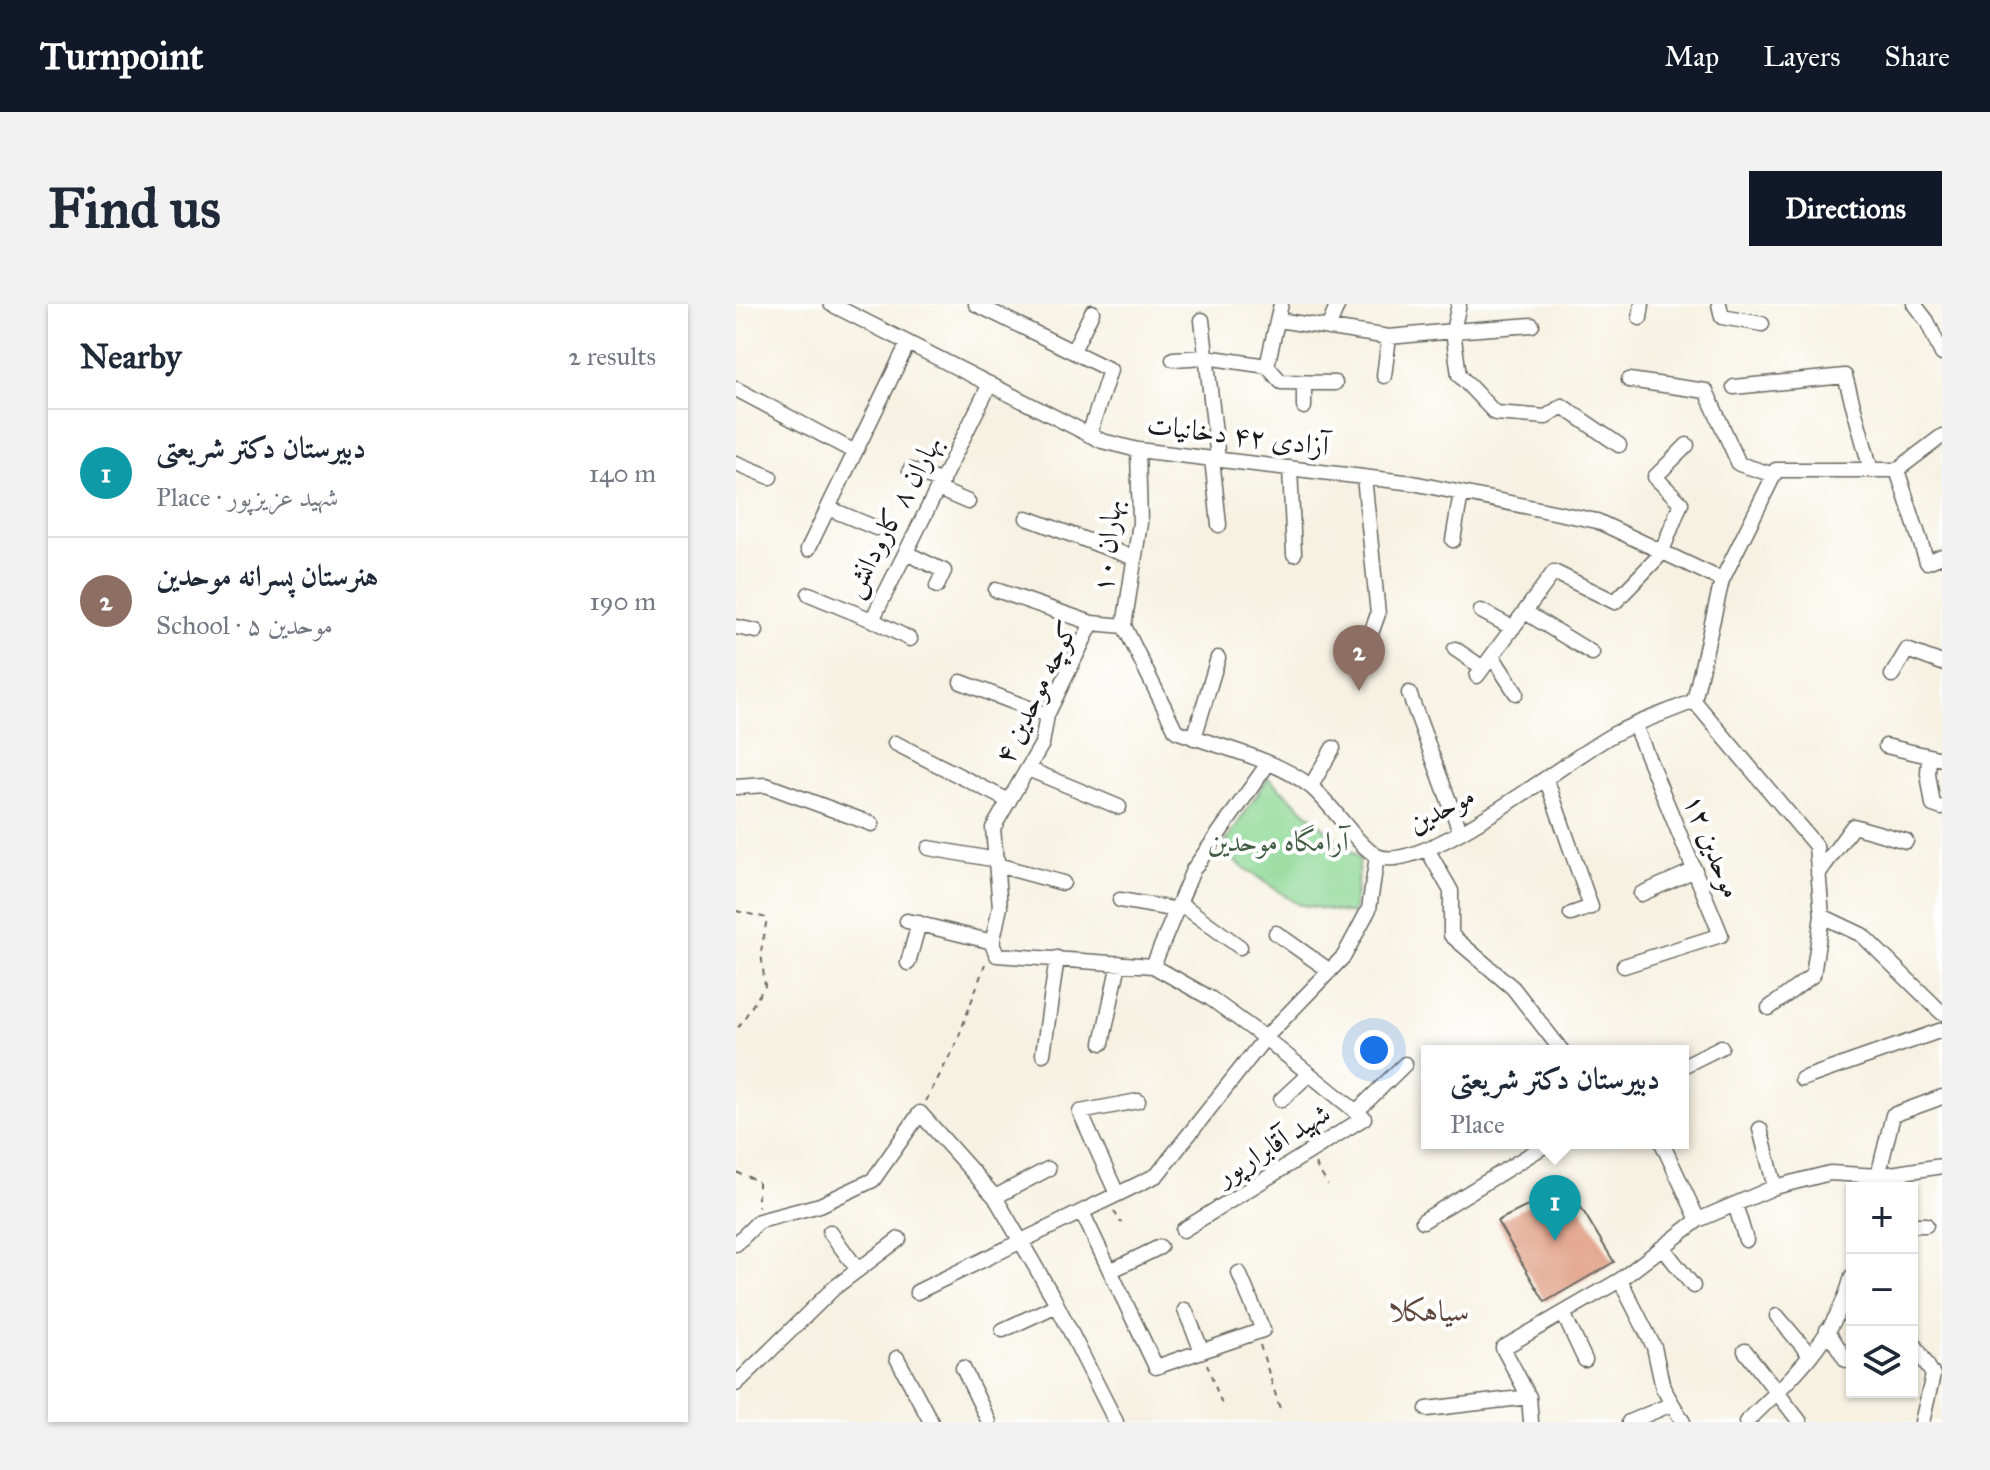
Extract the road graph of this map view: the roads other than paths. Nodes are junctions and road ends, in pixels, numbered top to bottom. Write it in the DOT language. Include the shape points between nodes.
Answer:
graph roads {
  1 [pos="831,304"];
  2 [pos="976,304"];
  3 [pos="1281,304"];
  4 [pos="1338,304"];
  5 [pos="1459,304"];
  6 [pos="1719,304"];
  7 [pos="1914,304"];
  8 [pos="859,310"];
  9 [pos="1092,312"];
  10 [pos="1202,320"];
  11 [pos="1278,320"];
  12 [pos="1762,324"];
  13 [pos="1532,325"];
  14 [pos="1328,328"];
  15 [pos="1453,331"];
  16 [pos="1389,337"];
  17 [pos="908,343"];
  18 [pos="1073,351"];
  19 [pos="1942,354"];
  20 [pos="1206,357"];
  21 [pos="1173,359"];
  22 [pos="1267,366"];
  23 [pos="1384,376"];
  24 [pos="1629,380"];
  25 [pos="1304,383"];
  26 [pos="1335,383"];
  27 [pos="990,384"];
  28 [pos="1734,387"];
  29 [pos="736,389"];
  30 [pos="1304,407"];
  31 [pos="1089,435"];
  32 [pos="1942,436"];
  33 [pos="1619,445"];
  34 [pos="1687,445"];
  35 [pos="1138,450"];
  36 [pos="853,451"];
  37 [pos="1215,459"];
  38 [pos="736,463"];
  39 [pos="1290,468"];
  40 [pos="910,470"];
  41 [pos="1871,470"];
  42 [pos="1897,470"];
  43 [pos="1774,475"];
  44 [pos="770,477"];
  45 [pos="1364,477"];
  46 [pos="940,486"];
  47 [pos="1461,493"];
  48 [pos="968,502"];
  49 [pos="828,508"];
  50 [pos="1027,518"];
  51 [pos="1219,525"];
  52 [pos="876,528"];
  53 [pos="1453,540"];
  54 [pos="808,549"];
  55 [pos="906,553"];
  56 [pos="1294,554"];
  57 [pos="1661,554"];
  58 [pos="1942,556"];
  59 [pos="1134,558"];
  60 [pos="1722,580"];
  61 [pos="937,586"];
  62 [pos="996,590"];
  63 [pos="809,594"];
  64 [pos="1481,611"];
  65 [pos="1525,612"];
  66 [pos="872,620"];
  67 [pos="1092,623"];
  68 [pos="1124,626"];
  69 [pos="736,627"];
  70 [pos="1513,628"];
  71 [pos="756,631"];
  72 [pos="910,639"];
  73 [pos="1369,639"];
  74 [pos="1455,649"];
  75 [pos="1592,653"];
  76 [pos="1218,658"];
  77 [pos="1942,663"];
  78 [pos="1484,667"];
  79 [pos="1892,675"];
  80 [pos="961,682"];
  81 [pos="1409,693"];
  82 [pos="1516,693"];
  83 [pos="1694,701"];
  84 [pos="1047,715"];
  85 [pos="1635,726"];
  86 [pos="1194,738"];
  87 [pos="895,743"];
  88 [pos="1886,746"];
  89 [pos="1333,748"];
  90 [pos="1936,758"];
  91 [pos="1267,765"];
  92 [pos="1028,769"];
  93 [pos="1547,781"];
  94 [pos="1311,786"];
  95 [pos="736,787"];
  96 [pos="1009,801"];
  97 [pos="1119,807"];
  98 [pos="1942,808"];
  99 [pos="872,824"];
  100 [pos="1460,831"];
  101 [pos="1906,841"];
  102 [pos="929,848"];
  103 [pos="1427,849"];
  104 [pos="1377,856"];
  105 [pos="997,863"];
  106 [pos="1695,870"];
  107 [pos="1818,874"];
  108 [pos="1063,883"];
  109 [pos="1641,894"];
  110 [pos="1120,900"];
  111 [pos="1179,907"];
  112 [pos="1571,914"];
  113 [pos="1822,916"];
  114 [pos="1276,933"];
  115 [pos="992,943"];
  116 [pos="1240,947"];
  117 [pos="1057,958"];
  118 [pos="908,963"];
  119 [pos="1119,963"];
  120 [pos="1153,966"];
  121 [pos="1624,966"];
  122 [pos="1330,971"];
  123 [pos="1769,1008"];
  124 [pos="1942,1013"];
  125 [pos="1942,1030"];
  126 [pos="1265,1038"];
  127 [pos="1102,1043"];
  128 [pos="1557,1045"];
  129 [pos="1721,1047"];
  130 [pos="1043,1054"];
  131 [pos="1689,1063"];
  132 [pos="1405,1064"];
  133 [pos="1309,1074"];
  134 [pos="1802,1079"];
  135 [pos="1942,1097"];
  136 [pos="1281,1100"];
  137 [pos="1138,1101"];
  138 [pos="1356,1112"];
  139 [pos="1760,1129"];
  140 [pos="1539,1149"];
  141 [pos="1665,1149"];
  142 [pos="1942,1166"];
  143 [pos="1048,1169"];
  144 [pos="1876,1182"];
  145 [pos="1775,1187"];
  146 [pos="1117,1194"];
  147 [pos="995,1197"];
  148 [pos="1735,1204"];
  149 [pos="1082,1212"];
  150 [pos="1698,1220"];
  151 [pos="1423,1221"];
  152 [pos="1183,1230"];
  153 [pos="830,1232"];
  154 [pos="899,1239"];
  155 [pos="1746,1240"];
  156 [pos="1021,1241"];
  157 [pos="736,1244"];
  158 [pos="1160,1247"];
  159 [pos="1663,1248"];
  160 [pos="858,1270"];
  161 [pos="1110,1271"];
  162 [pos="1239,1273"];
  163 [pos="1620,1280"];
  164 [pos="1693,1286"];
  165 [pos="917,1292"];
  166 [pos="1846,1301"];
  167 [pos="1057,1305"];
  168 [pos="1185,1310"];
  169 [pos="1563,1313"];
  170 [pos="1777,1316"];
  171 [pos="1003,1330"];
  172 [pos="1827,1330"];
  173 [pos="1918,1350"];
  174 [pos="1202,1351"];
  175 [pos="1745,1351"];
  176 [pos="1810,1355"];
  177 [pos="897,1358"];
  178 [pos="1585,1360"];
  179 [pos="1846,1360"];
  180 [pos="963,1368"];
  181 [pos="736,1384"];
  182 [pos="1776,1394"];
  183 [pos="1935,1394"];
  184 [pos="1529,1397"];
  185 [pos="1672,1404"];
  186 [pos="1427,1409"];
  187 [pos="931,1422"];
  188 [pos="989,1422"];
  189 [pos="1116,1422"];
  190 [pos="1531,1422"];
  191 [pos="1629,1422"];
  192 [pos="1683,1422"];
  193 [pos="1746,1422"];
  194 [pos="1800,1422"];
  195 [pos="1922,1422"];
  1 -- 8 [label="street, آزادی ۴۲ دخانیات"];
  2 -- 18 [label="street"];
  3 -- 11 [label="street"];
  4 -- 14 [label="street"];
  5 -- 15 [label="street"];
  6 -- 12 [label="street" via="1722,317"];
  7 -- 19 [label="street"];
  8 -- 17 [label="street, آزادی ۴۲ دخانیات"];
  9 -- 18 [label="street"];
  10 -- 20 [label="street"];
  11 -- 14 [label="street"];
  11 -- 22 [label="street"];
  13 -- 15 [label="street"];
  14 -- 16 [label="street"];
  15 -- 16 [label="street"];
  15 -- 33 [label="street" via="1459,375 1495,413 1546,417 1562,406"];
  16 -- 23 [label="street"];
  17 -- 27 [label="street, آزادی ۴۲ دخانیات"];
  17 -- 36 [label="street"];
  18 -- 31 [label="street" via="1110,370"];
  20 -- 21 [label="street"];
  20 -- 22 [label="street"];
  20 -- 37 [label="street"];
  22 -- 25 [label="street" via="1281,382"];
  24 -- 43 [label="street" via="1706,391 1739,464"];
  25 -- 26 [label="street"];
  25 -- 30 [label="street"];
  27 -- 31 [label="street, آزادی ۴۲ دخانیات"];
  27 -- 46 [label="street, بهاران ۸ کارودانش"];
  28 -- 41 [label="street" via="1845,376"];
  29 -- 36 [label="street"];
  31 -- 35 [label="street, آزادی ۴۲ دخانیات"];
  32 -- 42 [label="street"];
  34 -- 57 [label="street" via="1655,477 1681,503"];
  35 -- 37 [label="street, آزادی ۴۲ دخانیات"];
  35 -- 59 [label="street, بهاران ۱۰" via="1140,523"];
  36 -- 49 [label="street"];
  37 -- 39 [label="street, آزادی ۴۲ دخانیات"];
  37 -- 51 [label="street"];
  38 -- 44 [label="street"];
  39 -- 45 [label="street, آزادی ۴۲ دخانیات"];
  39 -- 56 [label="street"];
  40 -- 46 [label="street"];
  41 -- 42 [label="street"];
  41 -- 43 [label="street" via="1776,470"];
  42 -- 58 [label="street" via="1927,562"];
  43 -- 60 [label="street"];
  45 -- 47 [label="street, آزادی ۴۲ دخانیات"];
  45 -- 73 [label="street" via="1378,614"];
  46 -- 48 [label="street"];
  46 -- 55 [label="street, بهاران ۸ کارودانش"];
  47 -- 53 [label="street"];
  47 -- 57 [label="street, آزادی ۴۲ دخانیات" via="1597,521"];
  49 -- 52 [label="street"];
  49 -- 54 [label="street"];
  50 -- 59 [label="street"];
  55 -- 61 [label="street" via="944,571"];
  55 -- 66 [label="street, بهاران ۸ کارودانش"];
  57 -- 60 [label="street, آزادی ۴۲ دخانیات"];
  57 -- 65 [label="street" via="1615,602 1554,572"];
  59 -- 68 [label="street, بهاران ۱۰"];
  60 -- 83 [label="street"];
  62 -- 67 [label="street"];
  63 -- 66 [label="street, بهاران ۸ کارودانش"];
  64 -- 70 [label="street"];
  65 -- 70 [label="street"];
  65 -- 75 [label="street"];
  66 -- 72 [label="street"];
  67 -- 68 [label="street, کوچه موحدین ۴"];
  67 -- 84 [label="street, کوچه موحدین ۴"];
  68 -- 86 [label="street, بهاران ۱۰" via="1176,731"];
  69 -- 71 [label="street"];
  70 -- 78 [label="street"];
  74 -- 78 [label="street"];
  76 -- 86 [label="street"];
  77 -- 79 [label="street" via="1907,650"];
  78 -- 82 [label="street"];
  80 -- 84 [label="street"];
  81 -- 100 [label="street"];
  83 -- 85 [label="street, موحدین"];
  83 -- 107 [label="street" via="1816,846"];
  84 -- 92 [label="street, کوچه موحدین ۴" via="1042,744"];
  85 -- 93 [label="street, موحدین" via="1615,733"];
  85 -- 106 [label="street, موحدین ۱۲"];
  86 -- 91 [label="street"];
  87 -- 96 [label="street"];
  88 -- 90 [label="street"];
  89 -- 94 [label="street"];
  90 -- 98 [label="street" via="1928,774 1933,805"];
  91 -- 94 [label="street"];
  91 -- 111 [label="street" via="1193,870"];
  92 -- 96 [label="street, کوچه موحدین ۴"];
  92 -- 97 [label="street"];
  93 -- 100 [label="street, موحدین"];
  93 -- 112 [label="street" via="1591,907"];
  94 -- 104 [label="street"];
  95 -- 99 [label="street" via="766,785"];
  96 -- 105 [label="street, کوچه موحدین ۴" via="993,828"];
  100 -- 103 [label="street, موحدین"];
  101 -- 107 [label="street" via="1853,826"];
  102 -- 105 [label="street"];
  103 -- 104 [label="street, موحدین" via="1397,858"];
  103 -- 128 [label="street" via="1451,891 1451,935 1513,988"];
  104 -- 122 [label="street" via="1369,909"];
  105 -- 108 [label="street"];
  105 -- 115 [label="street, کوچه موحدین ۴" via="1000,907"];
  106 -- 109 [label="street"];
  106 -- 121 [label="street, موحدین ۱۲" via="1721,935"];
  107 -- 113 [label="street"];
  110 -- 111 [label="street"];
  111 -- 116 [label="street"];
  111 -- 120 [label="street"];
  113 -- 123 [label="street" via="1813,975"];
  113 -- 124 [label="street" via="1862,935"];
  114 -- 122 [label="street"];
  115 -- 117 [label="street" via="997,955"];
  115 -- 118 [label="street" via="913,922"];
  117 -- 119 [label="street"];
  117 -- 130 [label="street"];
  119 -- 120 [label="street"];
  119 -- 127 [label="street"];
  120 -- 126 [label="street, شهید آقابرارپور"];
  122 -- 126 [label="street"];
  125 -- 134 [label="street"];
  126 -- 133 [label="street, شهید آقابرارپور"];
  126 -- 146 [label="street" via="1157,1175"];
  129 -- 131 [label="street"];
  132 -- 138 [label="street"];
  133 -- 136 [label="street"];
  133 -- 138 [label="street, شهید آقابرارپور"];
  135 -- 144 [label="street" via="1893,1115"];
  137 -- 146 [label="street" via="1080,1112"];
  138 -- 152 [label="street, شهید آقابرارپور" via="1364,1118"];
  139 -- 145 [label="street"];
  140 -- 151 [label="street"];
  141 -- 150 [label="street"];
  142 -- 144 [label="street"];
  143 -- 147 [label="street"];
  144 -- 145 [label="street" via="1830,1173"];
  145 -- 148 [label="street"];
  146 -- 149 [label="street"];
  147 -- 156 [label="street"];
  147 -- 157 [label="street" via="920,1113 873,1180 820,1205 759,1221"];
  148 -- 150 [label="street"];
  148 -- 155 [label="street"];
  149 -- 156 [label="street"];
  149 -- 161 [label="street"];
  150 -- 159 [label="street"];
  153 -- 160 [label="street"];
  154 -- 160 [label="street"];
  156 -- 165 [label="street"];
  156 -- 167 [label="street"];
  158 -- 161 [label="street"];
  159 -- 163 [label="street"];
  159 -- 164 [label="street"];
  160 -- 181 [label="street"];
  161 -- 174 [label="street" via="1156,1367"];
  162 -- 174 [label="street" via="1263,1330"];
  163 -- 169 [label="street"];
  163 -- 185 [label="street" via="1654,1347"];
  166 -- 172 [label="street"];
  167 -- 171 [label="street"];
  167 -- 189 [label="street"];
  168 -- 174 [label="street"];
  169 -- 178 [label="street"];
  169 -- 184 [label="street" via="1503,1348"];
  170 -- 176 [label="street"];
  172 -- 176 [label="street"];
  172 -- 179 [label="street"];
  173 -- 183 [label="street" via="1933,1375"];
  175 -- 182 [label="street"];
  176 -- 182 [label="street"];
  177 -- 187 [label="street"];
  180 -- 188 [label="street"];
  182 -- 193 [label="street"];
  182 -- 194 [label="street"];
  183 -- 195 [label="street"];
  184 -- 186 [label="street"];
  184 -- 190 [label="street"];
  185 -- 191 [label="street"];
  185 -- 192 [label="street"];
}
